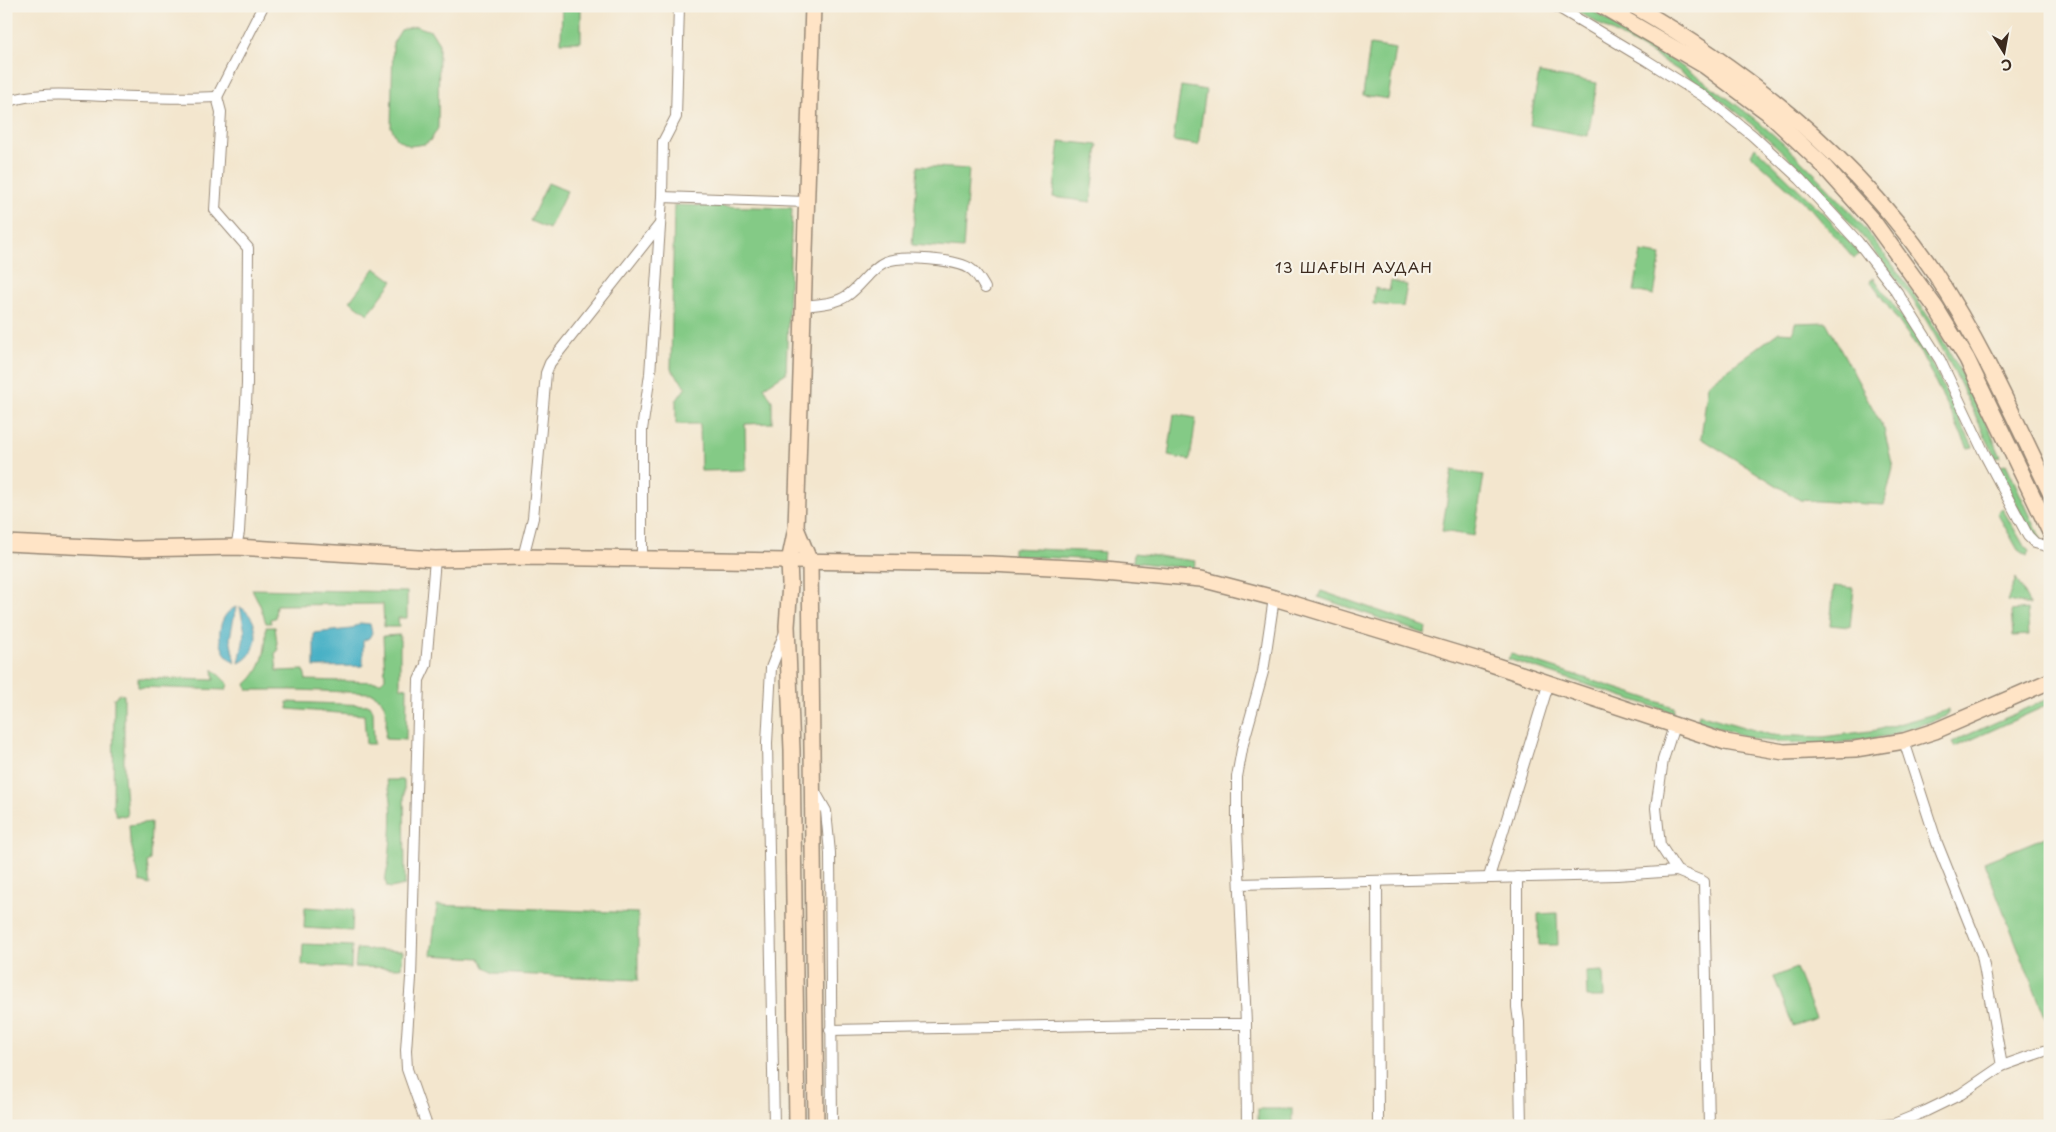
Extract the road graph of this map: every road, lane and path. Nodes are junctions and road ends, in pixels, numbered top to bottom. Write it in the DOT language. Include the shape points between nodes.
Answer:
graph roads {
  1 [pos="263,6"];
  2 [pos="679,6"];
  3 [pos="813,6"];
  4 [pos="1556,6"];
  5 [pos="1602,6"];
  6 [pos="1634,6"];
  7 [pos="217,97"];
  8 [pos="6,102"];
  9 [pos="662,197"];
  10 [pos="808,202"];
  11 [pos="660,224"];
  12 [pos="984,288"];
  13 [pos="804,306"];
  14 [pos="2050,492"];
  15 [pos="796,528"];
  16 [pos="2050,532"];
  17 [pos="6,543"];
  18 [pos="236,547"];
  19 [pos="2050,547"];
  20 [pos="523,557"];
  21 [pos="642,558"];
  22 [pos="435,559"];
  23 [pos="788,562"];
  24 [pos="810,562"];
  25 [pos="1274,598"];
  26 [pos="787,626"];
  27 [pos="2050,681"];
  28 [pos="1549,682"];
  29 [pos="1674,726"];
  30 [pos="1904,741"];
  31 [pos="811,786"];
  32 [pos="1677,871"];
  33 [pos="1489,877"];
  34 [pos="1518,878"];
  35 [pos="1377,881"];
  36 [pos="1240,884"];
  37 [pos="1246,1024"];
  38 [pos="830,1030"];
  39 [pos="2050,1049"];
  40 [pos="2002,1066"];
  41 [pos="427,1126"];
  42 [pos="774,1126"];
  43 [pos="797,1126"];
  44 [pos="816,1126"];
  45 [pos="832,1126"];
  46 [pos="1247,1126"];
  47 [pos="1378,1126"];
  48 [pos="1521,1126"];
  49 [pos="1709,1126"];
  50 [pos="1875,1126"];
  1 -- 7 [label="street"];
  2 -- 9 [label="street" via="676,117 663,142"];
  3 -- 10 [label="main road"];
  4 -- 19 [label="street" via="1703,96 1800,178 1858,242 1897,292 1940,360 2028,536 2035,543"];
  5 -- 16 [label="main road" via="1705,66 1767,112 1821,163 1873,221 1936,308 1967,359"];
  6 -- 14 [label="main road" via="1686,36 1781,106 1833,152 1887,210 1966,322"];
  7 -- 8 [label="street" via="62,94"];
  7 -- 18 [label="street" via="221,112 215,210 248,248 246,387"];
  9 -- 10 [label="street"];
  9 -- 11 [label="street"];
  10 -- 13 [label="main road"];
  11 -- 20 [label="street" via="550,363 546,373 533,518"];
  11 -- 21 [label="street" via="650,374 642,430"];
  12 -- 13 [label="street" via="971,269 951,262 896,260 885,262 841,299"];
  13 -- 15 [label="main road"];
  15 -- 23 [label="main road"];
  15 -- 24 [label="main road"];
  17 -- 18 [label="main road" via="134,549"];
  18 -- 22 [label="main road"];
  20 -- 21 [label="main road"];
  20 -- 22 [label="main road"];
  21 -- 23 [label="main road"];
  22 -- 41 [label="street" via="426,665 419,680 406,1050 408,1069"];
  23 -- 24 [label="main road"];
  23 -- 26 [label="main road"];
  24 -- 25 [label="main road" via="992,564 1092,569 1200,579"];
  24 -- 31 [label="main road"];
  25 -- 28 [label="main road"];
  25 -- 36 [label="street" via="1263,672 1237,777"];
  26 -- 42 [label="street" via="771,668 767,743"];
  26 -- 43 [label="main road" via="792,750"];
  27 -- 30 [label="main road" via="1935,731"];
  28 -- 29 [label="main road"];
  28 -- 33 [label="street"];
  29 -- 30 [label="main road" via="1726,742 1784,752 1855,749"];
  29 -- 32 [label="street" via="1663,760 1656,808 1660,845"];
  30 -- 40 [label="street" via="1937,843 1982,954"];
  31 -- 38 [label="street" via="826,811 830,852"];
  31 -- 44 [label="main road"];
  32 -- 34 [label="street"];
  32 -- 49 [label="street" via="1704,882"];
  33 -- 34 [label="street"];
  33 -- 35 [label="street"];
  34 -- 48 [label="street" via="1517,1007"];
  35 -- 36 [label="street"];
  35 -- 47 [label="street"];
  36 -- 37 [label="street"];
  37 -- 38 [label="street"];
  37 -- 46 [label="street"];
  38 -- 45 [label="street"];
  39 -- 40 [label="street"];
  40 -- 50 [label="street" via="1935,1107 1894,1124"];
}
